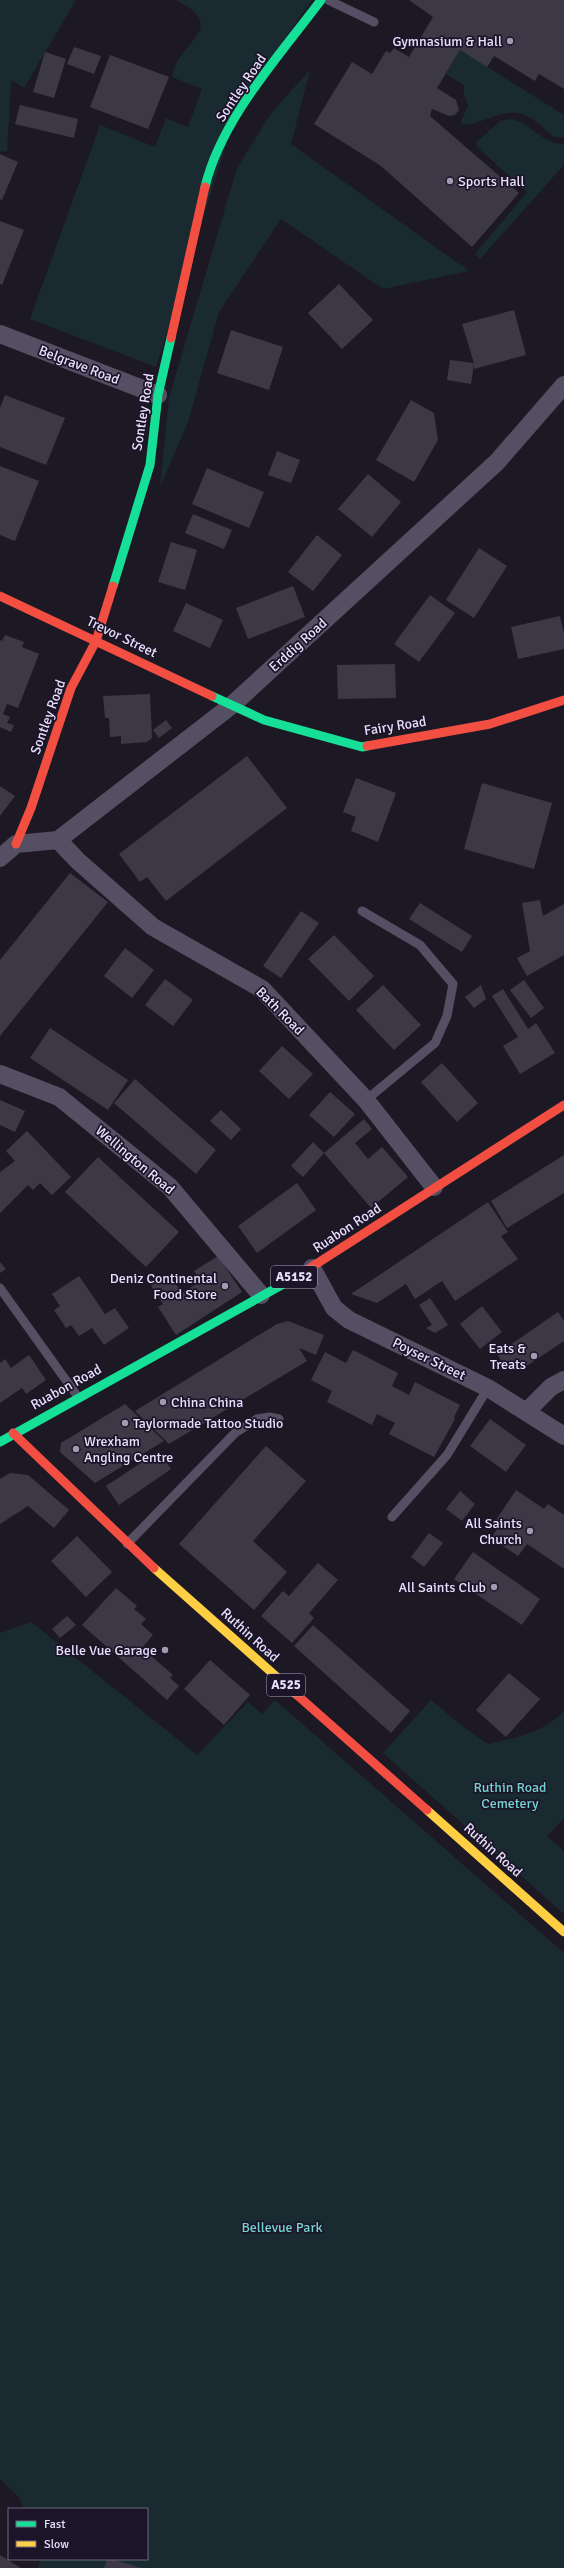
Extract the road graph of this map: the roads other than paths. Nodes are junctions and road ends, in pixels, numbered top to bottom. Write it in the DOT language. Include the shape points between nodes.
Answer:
graph roads {
  1 [pos="321,0"];
  2 [pos="328,0"];
  3 [pos="374,22"];
  4 [pos="0,334"];
  5 [pos="564,385"];
  6 [pos="158,395"];
  7 [pos="0,596"];
  8 [pos="96,641"];
  9 [pos="564,700"];
  10 [pos="232,705"];
  11 [pos="58,840"];
  12 [pos="16,844"];
  13 [pos="0,858"];
  14 [pos="362,911"];
  15 [pos="0,1074"];
  16 [pos="366,1100"];
  17 [pos="564,1105"];
  18 [pos="434,1187"];
  19 [pos="312,1268"];
  20 [pos="0,1288"];
  21 [pos="261,1295"];
  22 [pos="564,1380"];
  23 [pos="488,1388"];
  24 [pos="78,1397"];
  25 [pos="528,1411"];
  26 [pos="279,1419"];
  27 [pos="13,1433"];
  28 [pos="564,1436"];
  29 [pos="0,1442"];
  30 [pos="392,1517"];
  31 [pos="127,1544"];
  32 [pos="564,1932"];
  1 -- 6 [label="main road, Sontley Road" via="240,110 210,167"];
  2 -- 3 [label="lane"];
  4 -- 6 [label="street, Belgrave Road"];
  5 -- 10 [label="street, Erddig Road" via="498,462"];
  6 -- 8 [label="main road, Sontley Road" via="150,464"];
  7 -- 8 [label="main road, Trevor Street"];
  8 -- 10 [label="main road, Trevor Street"];
  8 -- 12 [label="main road, Sontley Road" via="71,688 31,808"];
  9 -- 10 [label="main road, Fairy Road" via="490,724 362,747 264,720"];
  10 -- 11 [label="street, Erddig Road"];
  11 -- 12 [label="street"];
  11 -- 16 [label="street, Bath Road" via="153,927 262,989"];
  12 -- 13 [label="street"];
  14 -- 16 [label="lane" via="420,945 453,984 447,1016 435,1043"];
  15 -- 21 [label="street, Wellington Road" via="59,1097 170,1187"];
  16 -- 18 [label="street, Bath Road"];
  17 -- 18 [label="main road, Ruabon Road / A5152"];
  18 -- 19 [label="main road, Ruabon Road / A5152"];
  19 -- 21 [label="main road, Ruabon Road / A5152"];
  19 -- 23 [label="street, Poyser Street" via="334,1308 350,1320"];
  20 -- 24 [label="lane"];
  21 -- 24 [label="main road, Ruabon Road / A5152"];
  22 -- 25 [label="street" via="550,1387"];
  23 -- 25 [label="street, Poyser Street"];
  23 -- 30 [label="lane" via="447,1455"];
  24 -- 27 [label="main road, Ruabon Road / A5152"];
  25 -- 28 [label="street, Poyser Street"];
  26 -- 31 [label="lane" via="257,1419 235,1433"];
  27 -- 29 [label="main road, A5152"];
  27 -- 31 [label="main road, Ruthin Road / A525"];
  31 -- 32 [label="main road, Ruthin Road / A525"];
}
